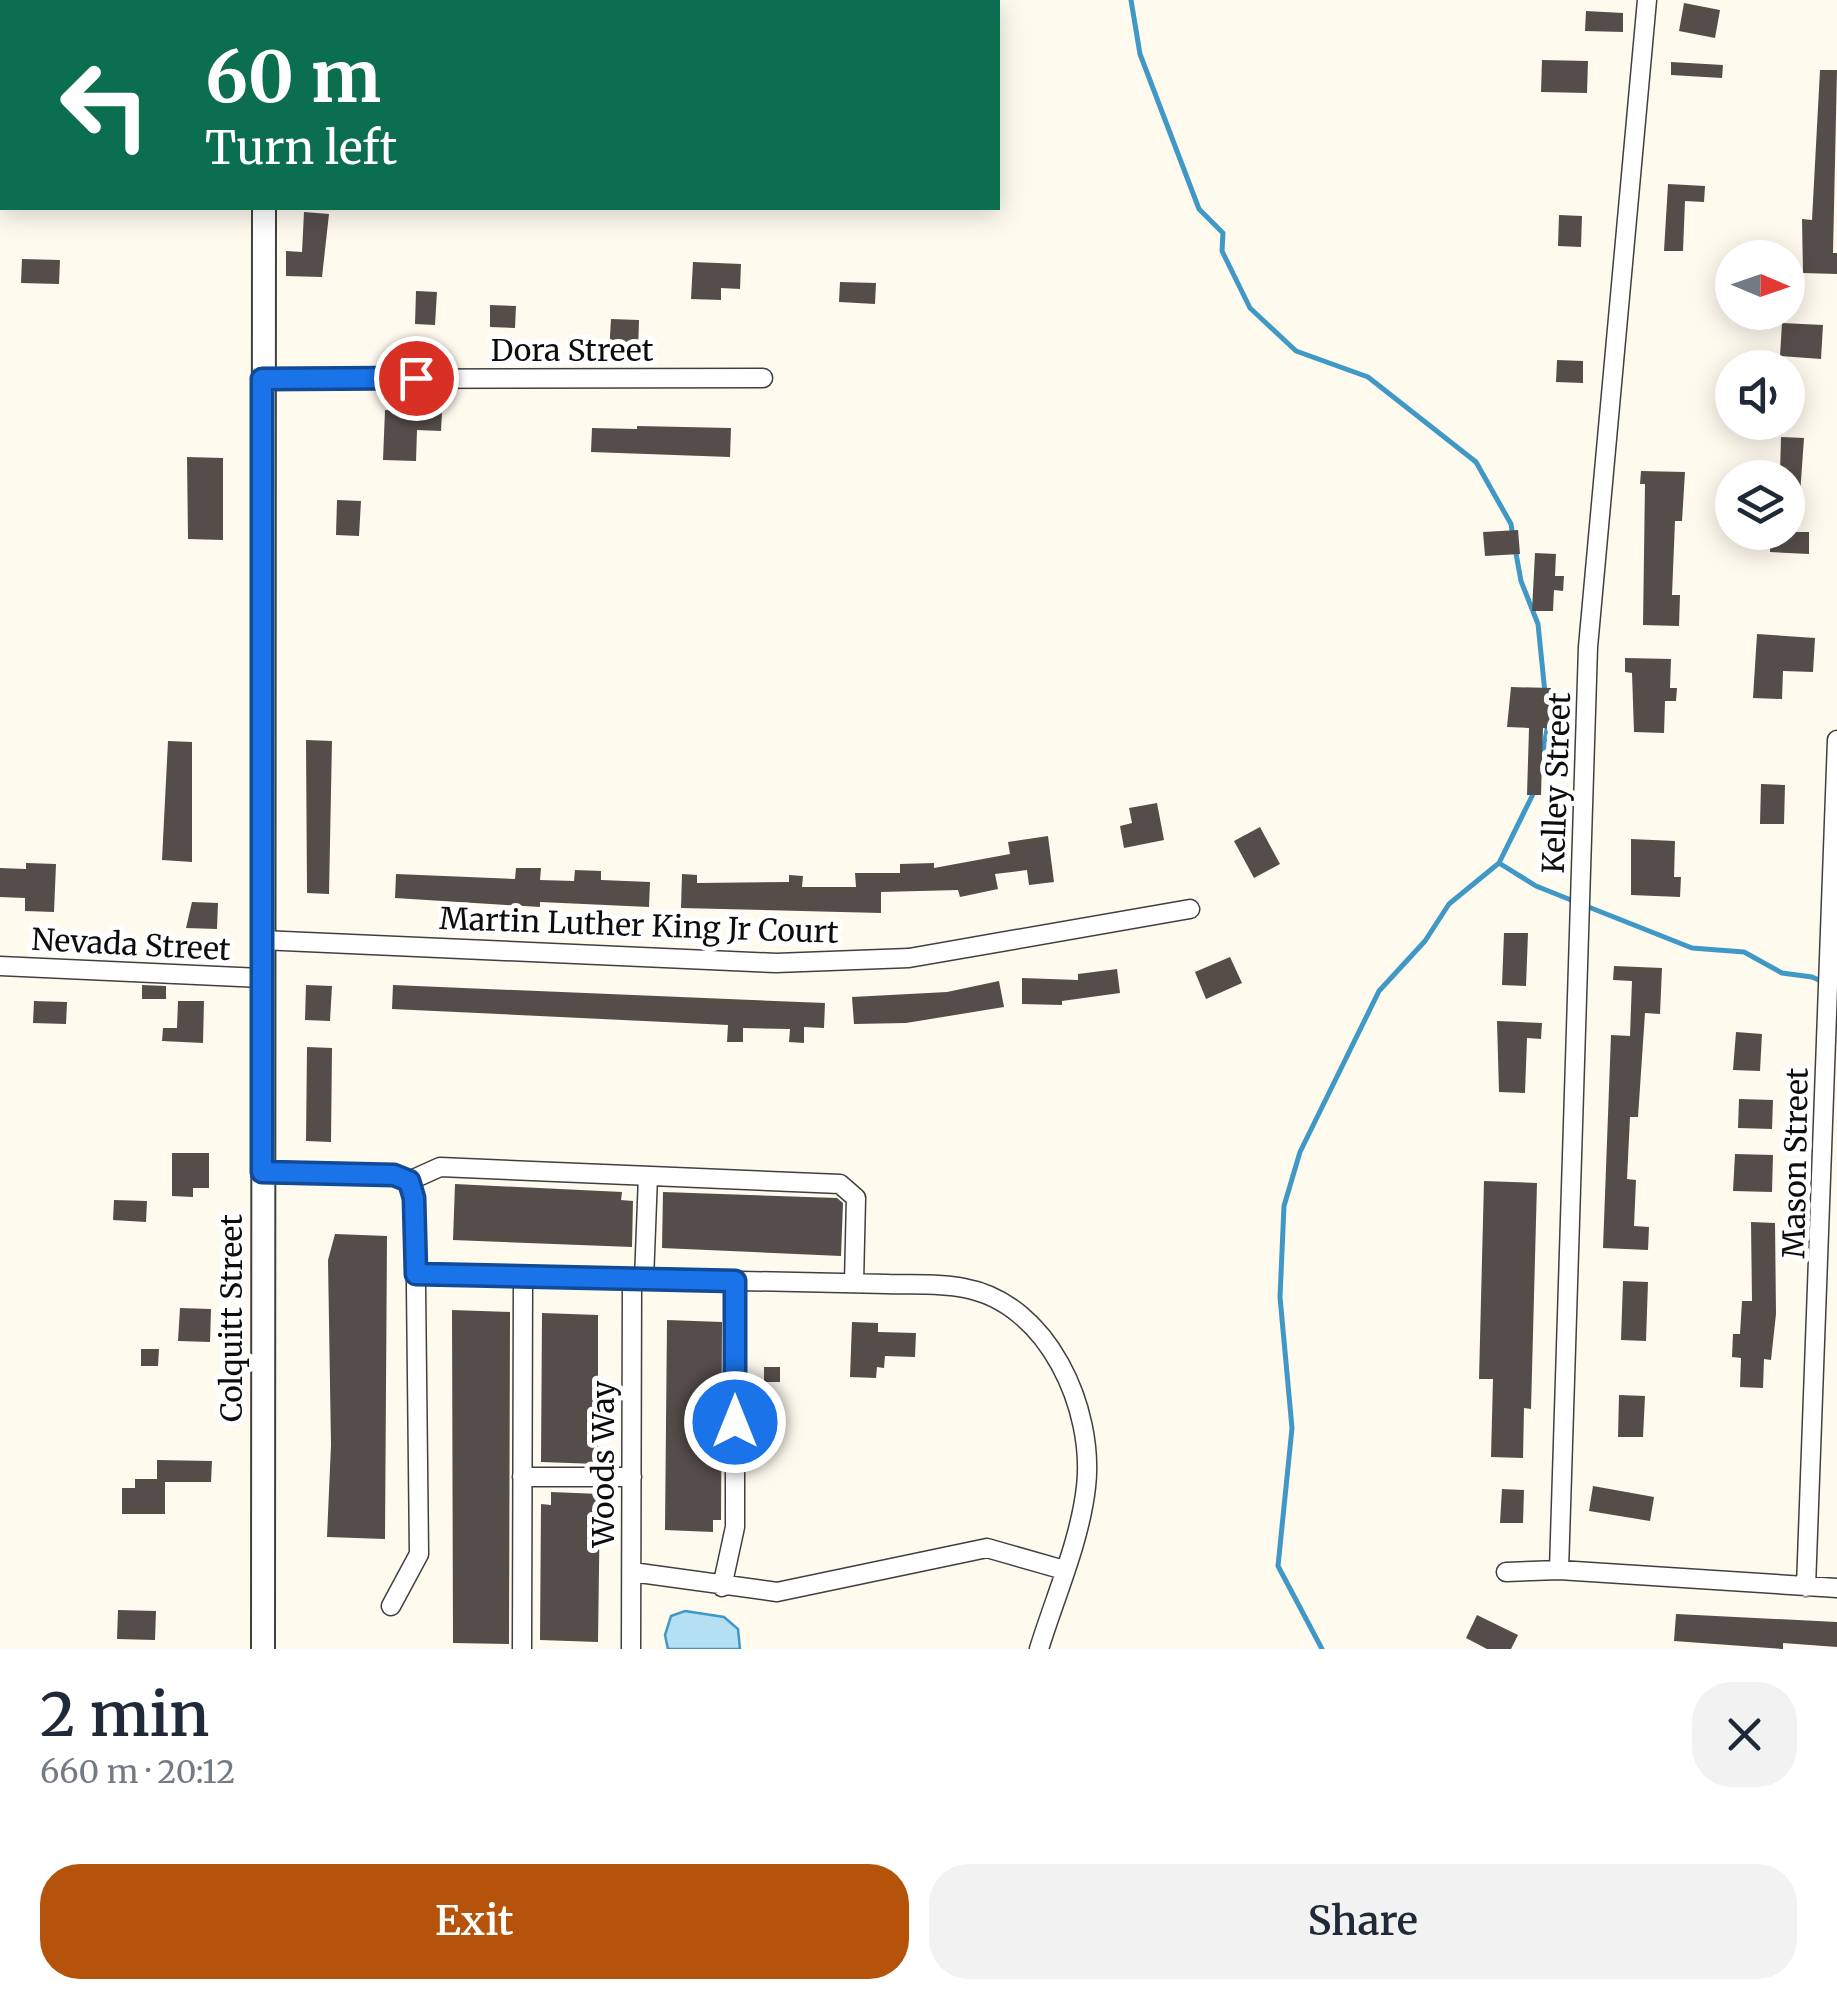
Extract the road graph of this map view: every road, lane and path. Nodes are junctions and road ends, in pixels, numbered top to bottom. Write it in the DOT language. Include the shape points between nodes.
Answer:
graph roads {
  1 [pos="1647,0"];
  2 [pos="264,210"];
  3 [pos="763,378"];
  4 [pos="262,379"];
  5 [pos="1837,740"];
  6 [pos="1190,909"];
  7 [pos="261,940"];
  8 [pos="0,966"];
  9 [pos="260,978"];
  10 [pos="262,1172"];
  11 [pos="648,1176"];
  12 [pos="409,1181"];
  13 [pos="416,1274"];
  14 [pos="523,1277"];
  15 [pos="638,1280"];
  16 [pos="735,1281"];
  17 [pos="854,1283"];
  18 [pos="522,1477"];
  19 [pos="632,1477"];
  20 [pos="1064,1570"];
  21 [pos="1559,1570"];
  22 [pos="632,1572"];
  23 [pos="1506,1572"];
  24 [pos="722,1587"];
  25 [pos="1806,1587"];
  26 [pos="1837,1588"];
  27 [pos="391,1606"];
  28 [pos="263,1649"];
  29 [pos="522,1649"];
  30 [pos="630,1649"];
  31 [pos="1039,1649"];
  1 -- 21 [label="street, Kelley Street" via="1588,647"];
  2 -- 4 [label="street, Colquitt Street"];
  3 -- 4 [label="street, Dora Street"];
  4 -- 7 [label="street, Colquitt Street"];
  5 -- 25 [label="street, Mason Street"];
  6 -- 7 [label="street, Martin Luther King Jr Court" via="909,958 776,963"];
  7 -- 9 [label="street, Colquitt Street"];
  8 -- 9 [label="street, Nevada Street"];
  9 -- 10 [label="street, Colquitt Street"];
  10 -- 12 [label="street" via="394,1175"];
  10 -- 28 [label="street, Colquitt Street"];
  11 -- 12 [label="street" via="440,1167"];
  11 -- 15 [label="street, Woods Way"];
  11 -- 17 [label="street" via="851,1189"];
  12 -- 13 [label="street"];
  13 -- 14 [label="street"];
  13 -- 27 [label="street" via="419,1554"];
  14 -- 15 [label="street"];
  14 -- 18 [label="street"];
  15 -- 16 [label="street"];
  15 -- 19 [label="street, Woods Way"];
  16 -- 17 [label="street"];
  16 -- 24 [label="street" via="734,1527"];
  17 -- 20 [label="street" via="965,1288 1030,1322 1054,1354 1076,1403 1087,1453 1086,1488"];
  18 -- 19 [label="street"];
  18 -- 29 [label="street"];
  19 -- 22 [label="street, Woods Way"];
  20 -- 24 [label="street" via="988,1548 777,1592"];
  20 -- 31 [label="street"];
  21 -- 23 [label="street"];
  21 -- 25 [label="street"];
  22 -- 24 [label="street"];
  22 -- 30 [label="street, Woods Way"];
  25 -- 26 [label="street"];
}
